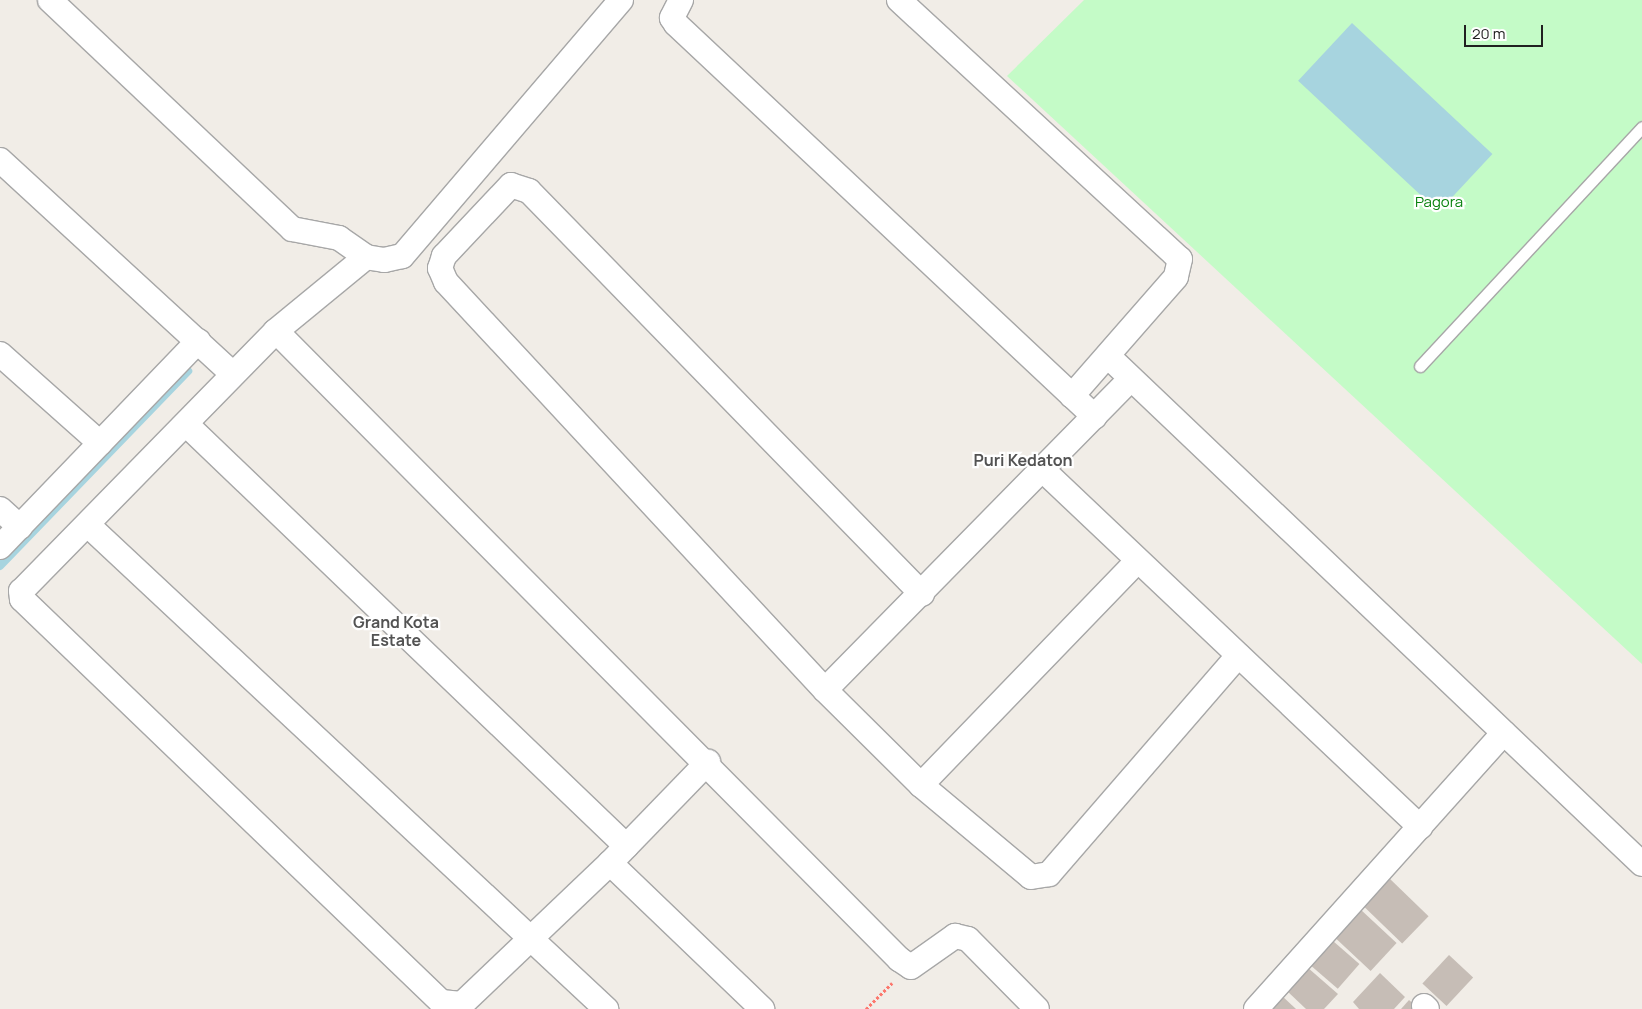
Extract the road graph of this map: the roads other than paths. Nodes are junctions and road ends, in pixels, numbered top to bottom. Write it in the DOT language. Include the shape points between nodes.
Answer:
graph roads {
  1 [pos="50,0"];
  2 [pos="621,0"];
  3 [pos="681,0"];
  4 [pos="899,0"];
  5 [pos="1642,127"];
  6 [pos="0,160"];
  7 [pos="366,256"];
  8 [pos="276,331"];
  9 [pos="198,341"];
  10 [pos="0,354"];
  11 [pos="1110,358"];
  12 [pos="1420,366"];
  13 [pos="233,374"];
  14 [pos="1131,380"];
  15 [pos="1072,396"];
  16 [pos="1095,417"];
  17 [pos="186,424"];
  18 [pos="100,443"];
  19 [pos="1044,470"];
  20 [pos="0,510"];
  21 [pos="89,526"];
  22 [pos="20,527"];
  23 [pos="0,546"];
  24 [pos="1138,561"];
  25 [pos="922,594"];
  26 [pos="1238,656"];
  27 [pos="825,690"];
  28 [pos="1504,733"];
  29 [pos="708,762"];
  30 [pos="921,785"];
  31 [pos="1420,827"];
  32 [pos="618,854"];
  33 [pos="1642,864"];
  34 [pos="532,936"];
  35 [pos="606,1009"];
  36 [pos="762,1009"];
  37 [pos="1037,1009"];
  38 [pos="1256,1009"];
  1 -- 7 [label="street" via="292,228 339,238"];
  2 -- 7 [label="street" via="402,256"];
  3 -- 15 [label="street" via="672,18 676,24"];
  4 -- 11 [label="street" via="1180,259 1176,277"];
  5 -- 12 [label="lane"];
  6 -- 9 [label="street"];
  7 -- 8 [label="street"];
  8 -- 13 [label="street"];
  8 -- 29 [label="street"];
  9 -- 13 [label="street"];
  9 -- 18 [label="street"];
  10 -- 18 [label="street"];
  11 -- 14 [label="street"];
  11 -- 15 [label="street"];
  13 -- 17 [label="street"];
  14 -- 16 [label="street"];
  14 -- 28 [label="street"];
  15 -- 16 [label="street"];
  16 -- 19 [label="street"];
  17 -- 21 [label="street"];
  17 -- 32 [label="street"];
  18 -- 22 [label="street"];
  19 -- 24 [label="street"];
  19 -- 25 [label="street"];
  20 -- 22 [label="street"];
  21 -- 34 [label="street"];
  21 -- 34 [label="street" via="22,591 25,605 441,1002 462,1004"];
  22 -- 23 [label="street"];
  24 -- 26 [label="street"];
  24 -- 30 [label="street"];
  25 -- 27 [label="street"];
  25 -- 27 [label="street" via="529,191 511,185 482,213 444,256 440,268 446,282"];
  26 -- 30 [label="street" via="1048,874 1031,877"];
  26 -- 31 [label="street"];
  27 -- 30 [label="street"];
  28 -- 31 [label="street"];
  28 -- 33 [label="street"];
  29 -- 32 [label="street"];
  29 -- 37 [label="street" via="908,967 955,936 968,939"];
  31 -- 38 [label="street"];
  32 -- 34 [label="street"];
  32 -- 36 [label="street"];
  34 -- 35 [label="street"];
}
